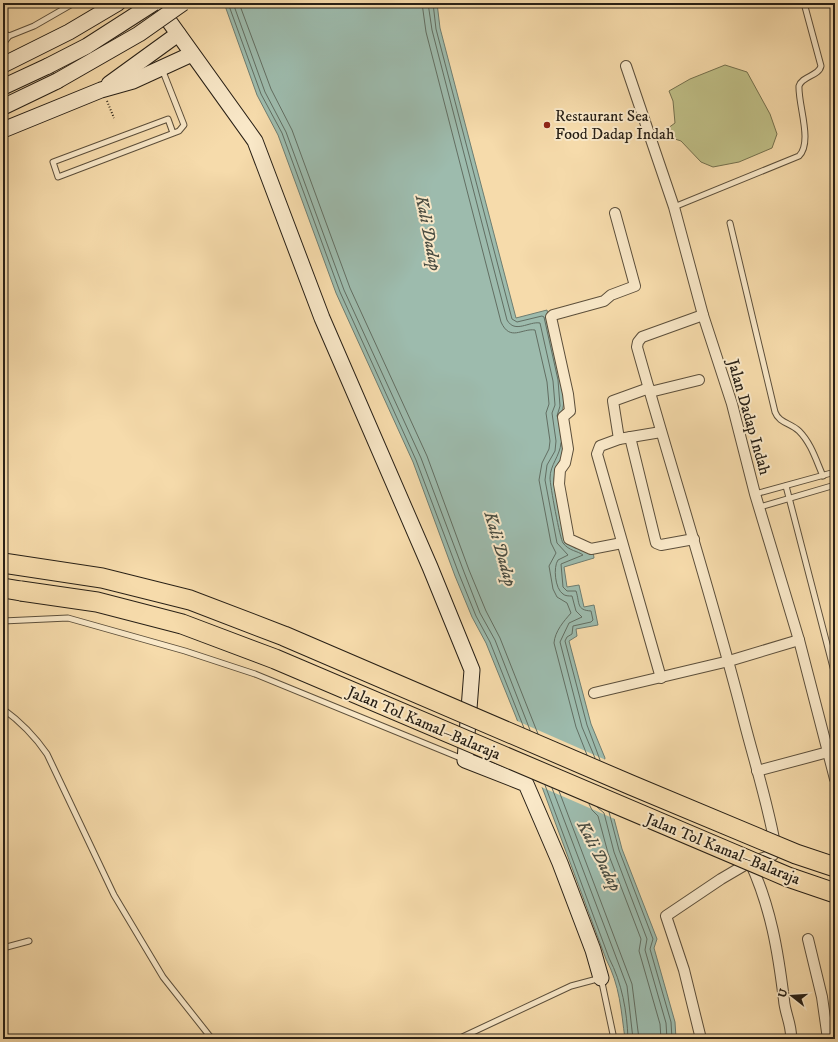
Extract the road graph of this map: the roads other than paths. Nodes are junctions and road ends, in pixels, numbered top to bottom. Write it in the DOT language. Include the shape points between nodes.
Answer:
graph roads {
  1 [pos="74,3"];
  2 [pos="118,3"];
  3 [pos="155,3"];
  4 [pos="184,3"];
  5 [pos="804,3"];
  6 [pos="3,33"];
  7 [pos="178,34"];
  8 [pos="9,36"];
  9 [pos="3,44"];
  10 [pos="192,54"];
  11 [pos="3,64"];
  12 [pos="626,66"];
  13 [pos="162,68"];
  14 [pos="3,87"];
  15 [pos="101,90"];
  16 [pos="3,107"];
  17 [pos="3,130"];
  18 [pos="173,133"];
  19 [pos="674,207"];
  20 [pos="615,213"];
  21 [pos="730,223"];
  22 [pos="703,315"];
  23 [pos="700,380"];
  24 [pos="649,390"];
  25 [pos="661,432"];
  26 [pos="630,437"];
  27 [pos="619,439"];
  28 [pos="835,472"];
  29 [pos="823,476"];
  30 [pos="835,485"];
  31 [pos="786,486"];
  32 [pos="755,494"];
  33 [pos="790,499"];
  34 [pos="760,507"];
  35 [pos="694,539"];
  36 [pos="622,543"];
  37 [pos="3,563"];
  38 [pos="12,589"];
  39 [pos="3,621"];
  40 [pos="800,640"];
  41 [pos="729,661"];
  42 [pos="835,675"];
  43 [pos="661,678"];
  44 [pos="594,692"];
  45 [pos="3,709"];
  46 [pos="828,752"];
  47 [pos="465,760"];
  48 [pos="757,771"];
  49 [pos="835,779"];
  50 [pos="750,862"];
  51 [pos="835,867"];
  52 [pos="835,893"];
  53 [pos="808,939"];
  54 [pos="29,941"];
  55 [pos="3,948"];
  56 [pos="601,978"];
  57 [pos="212,1039"];
  58 [pos="458,1039"];
  59 [pos="614,1039"];
  60 [pos="701,1039"];
  61 [pos="791,1039"];
  62 [pos="828,1039"];
  1 -- 8 [label="lane" via="34,26"];
  2 -- 11 [label="street" via="69,32"];
  3 -- 7 [label="street"];
  3 -- 14 [label="street, bridge" via="87,46"];
  4 -- 16 [label="street, bridge" via="139,34 57,81"];
  5 -- 19 [label="lane" via="821,66 799,86 806,144 802,154"];
  6 -- 8 [label="lane"];
  7 -- 10 [label="street"];
  7 -- 15 [label="street"];
  8 -- 9 [label="lane"];
  10 -- 13 [label="street"];
  10 -- 47 [label="street" via="255,141 322,318 472,670"];
  12 -- 19 [label="street, Jalan Dadap Indah"];
  13 -- 15 [label="street" via="133,81"];
  13 -- 18 [label="lane" via="184,125 183,129"];
  15 -- 17 [label="street"];
  18 -- 18 [label="lane" via="58,177 52,162 168,119"];
  19 -- 22 [label="street, Jalan Dadap Indah"];
  20 -- 36 [label="street" via="635,286 611,295 604,301 552,315 551,320 570,411 563,416 568,449 559,477 569,539 591,549"];
  21 -- 29 [label="lane" via="775,412 780,420 794,426 800,432 811,448"];
  22 -- 24 [label="street" via="640,339 637,347"];
  22 -- 32 [label="street, Jalan Dadap Indah" via="732,404"];
  23 -- 24 [label="street"];
  24 -- 25 [label="street"];
  24 -- 27 [label="street" via="613,401"];
  25 -- 26 [label="street"];
  25 -- 35 [label="street"];
  26 -- 27 [label="street"];
  26 -- 35 [label="street" via="656,543 661,545"];
  27 -- 36 [label="street" via="600,446 597,454"];
  28 -- 29 [label="lane"];
  29 -- 31 [label="lane"];
  30 -- 33 [label="lane"];
  31 -- 32 [label="lane"];
  31 -- 33 [label="lane"];
  32 -- 34 [label="street, Jalan Dadap Indah"];
  33 -- 34 [label="lane"];
  33 -- 42 [label="lane"];
  34 -- 40 [label="street, Jalan Dadap Indah"];
  35 -- 41 [label="street"];
  36 -- 43 [label="street"];
  37 -- 51 [label="highway, Jalan Tol Kamal–Balaraja, bridge" via="102,578 190,600 284,636 796,854"];
  38 -- 52 [label="highway, Jalan Tol Kamal–Balaraja, bridge" via="97,602 182,624 275,659 788,877"];
  39 -- 47 [label="lane" via="68,618 185,651 255,674"];
  40 -- 41 [label="street"];
  40 -- 46 [label="street, Jalan Dadap Indah"];
  41 -- 43 [label="street"];
  41 -- 48 [label="street"];
  43 -- 44 [label="street"];
  45 -- 57 [label="lane" via="31,733 47,754 114,895 163,977"];
  46 -- 48 [label="street"];
  46 -- 49 [label="street, Jalan Dadap Indah"];
  47 -- 56 [label="street" via="526,784 560,862"];
  48 -- 50 [label="street" via="776,850 773,855"];
  50 -- 60 [label="street" via="666,916 684,970"];
  50 -- 61 [label="street" via="771,918 784,1002 792,1029"];
  53 -- 62 [label="street" via="822,997"];
  54 -- 55 [label="lane"];
  56 -- 58 [label="lane" via="571,986"];
  56 -- 59 [label="lane"];
}
